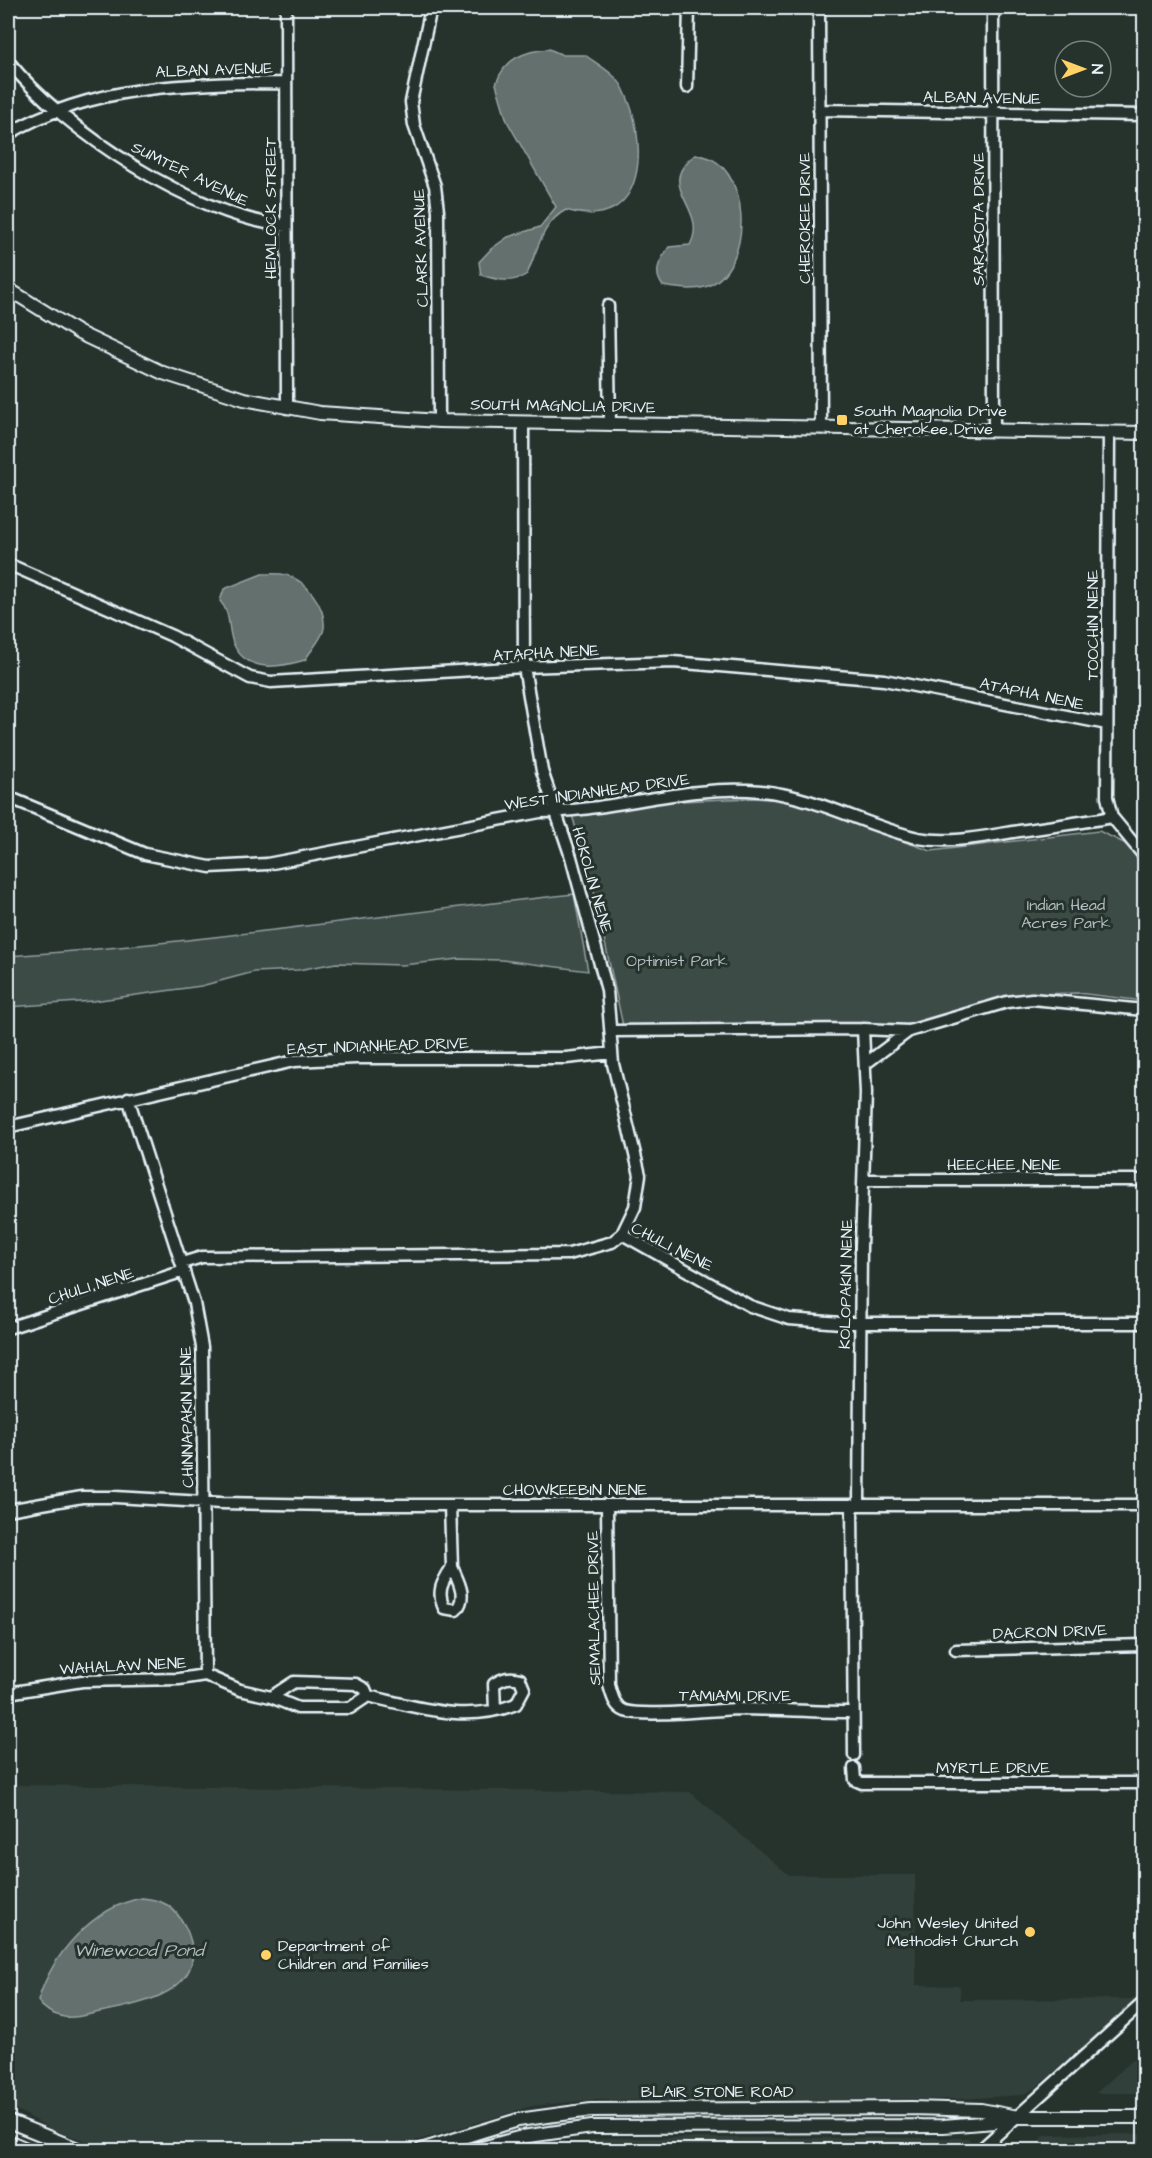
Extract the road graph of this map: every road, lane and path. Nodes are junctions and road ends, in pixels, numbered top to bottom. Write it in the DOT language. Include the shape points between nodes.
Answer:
graph roads {
  1 [pos="286,8"];
  2 [pos="431,8"];
  3 [pos="688,8"];
  4 [pos="819,8"];
  5 [pos="993,8"];
  6 [pos="8,62"];
  7 [pos="286,83"];
  8 [pos="687,87"];
  9 [pos="56,110"];
  10 [pos="819,110"];
  11 [pos="993,113"];
  12 [pos="1144,115"];
  13 [pos="8,135"];
  14 [pos="286,226"];
  15 [pos="8,289"];
  16 [pos="608,306"];
  17 [pos="287,408"];
  18 [pos="439,421"];
  19 [pos="523,423"];
  20 [pos="610,423"];
  21 [pos="821,428"];
  22 [pos="994,431"];
  23 [pos="1109,433"];
  24 [pos="1144,433"];
  25 [pos="8,564"];
  26 [pos="524,667"];
  27 [pos="1107,724"];
  28 [pos="8,797"];
  29 [pos="555,812"];
  30 [pos="1112,817"];
  31 [pos="1144,856"];
  32 [pos="1144,1010"];
  33 [pos="863,1029"];
  34 [pos="612,1031"];
  35 [pos="909,1031"];
  36 [pos="612,1053"];
  37 [pos="865,1064"];
  38 [pos="128,1098"];
  39 [pos="8,1127"];
  40 [pos="864,1180"];
  41 [pos="1144,1180"];
  42 [pos="622,1234"];
  43 [pos="183,1267"];
  44 [pos="861,1323"];
  45 [pos="1144,1323"];
  46 [pos="8,1328"];
  47 [pos="203,1502"];
  48 [pos="450,1505"];
  49 [pos="607,1505"];
  50 [pos="855,1505"];
  51 [pos="1144,1505"];
  52 [pos="8,1510"];
  53 [pos="452,1567"];
  54 [pos="1144,1645"];
  55 [pos="956,1650"];
  56 [pos="205,1675"];
  57 [pos="8,1693"];
  58 [pos="271,1696"];
  59 [pos="368,1696"];
  60 [pos="619,1707"];
  61 [pos="495,1710"];
  62 [pos="853,1712"];
  63 [pos="854,1755"];
  64 [pos="854,1768"];
  65 [pos="1144,1783"];
  66 [pos="1144,2002"];
  67 [pos="699,2109"];
  68 [pos="830,2109"];
  69 [pos="849,2109"];
  70 [pos="1144,2116"];
  71 [pos="1018,2117"];
  72 [pos="518,2120"];
  73 [pos="12,2123"];
  74 [pos="699,2127"];
  75 [pos="830,2127"];
  76 [pos="849,2127"];
  77 [pos="522,2137"];
  78 [pos="8,2141"];
  79 [pos="29,2151"];
  80 [pos="80,2151"];
  81 [pos="421,2151"];
  82 [pos="475,2151"];
  83 [pos="980,2151"];
  1 -- 7 [label="street, HEMLOCK STREET"];
  2 -- 18 [label="street, CLARK AVENUE" via="411,102 414,125 435,186 438,211"];
  3 -- 8 [label="street"];
  4 -- 10 [label="street, CHEROKEE DRIVE"];
  5 -- 11 [label="street, SARASOTA DRIVE"];
  6 -- 9 [label="street, SUMTER AVENUE"];
  7 -- 9 [label="street, ALBAN AVENUE" via="149,87"];
  7 -- 14 [label="street, HEMLOCK STREET"];
  9 -- 13 [label="street, ALBAN AVENUE"];
  9 -- 14 [label="street, SUMTER AVENUE" via="98,144 140,170 246,219"];
  10 -- 11 [label="street, ALBAN AVENUE"];
  10 -- 21 [label="street, CHEROKEE DRIVE"];
  11 -- 12 [label="street, ALBAN AVENUE"];
  11 -- 22 [label="street, SARASOTA DRIVE"];
  14 -- 17 [label="street, HEMLOCK STREET"];
  15 -- 17 [label="main road, SOUTH MAGNOLIA DRIVE" via="115,352 207,388"];
  16 -- 20 [label="street"];
  17 -- 18 [label="main road, SOUTH MAGNOLIA DRIVE" via="352,417"];
  18 -- 19 [label="main road, SOUTH MAGNOLIA DRIVE"];
  19 -- 20 [label="main road, SOUTH MAGNOLIA DRIVE"];
  19 -- 26 [label="street, HOKOLIN NENE"];
  20 -- 21 [label="main road, SOUTH MAGNOLIA DRIVE"];
  21 -- 22 [label="main road, SOUTH MAGNOLIA DRIVE"];
  22 -- 23 [label="main road, SOUTH MAGNOLIA DRIVE"];
  23 -- 24 [label="main road, SOUTH MAGNOLIA DRIVE"];
  23 -- 27 [label="street, TOOCHIN NENE"];
  25 -- 26 [label="street, ATAPHA NENE" via="172,636 250,678 312,682 339,677"];
  26 -- 27 [label="street, ATAPHA NENE" via="673,662 859,676"];
  26 -- 29 [label="street, HOKOLIN NENE" via="542,771"];
  27 -- 30 [label="street, TOOCHIN NENE" via="1107,797"];
  28 -- 29 [label="street, WEST INDIANHEAD DRIVE" via="146,854 210,867 267,864"];
  29 -- 30 [label="street, WEST INDIANHEAD DRIVE" via="656,796 760,791 783,794 917,837 944,840"];
  29 -- 34 [label="street, HOKOLIN NENE" via="607,990"];
  30 -- 31 [label="street"];
  32 -- 35 [label="street" via="1032,999 1007,1002"];
  33 -- 34 [label="street"];
  33 -- 35 [label="street"];
  33 -- 37 [label="street, KOLOPAKIN NENE"];
  34 -- 36 [label="street, HOKOLIN NENE"];
  35 -- 37 [label="street"];
  36 -- 38 [label="street, EAST INDIANHEAD DRIVE" via="566,1058 294,1061"];
  36 -- 42 [label="street, HOKOLIN NENE" via="640,1175 635,1207"];
  37 -- 40 [label="street, KOLOPAKIN NENE"];
  38 -- 39 [label="street, EAST INDIANHEAD DRIVE"];
  38 -- 43 [label="street, CHINNAPAKIN NENE"];
  40 -- 41 [label="street, HEECHEE NENE"];
  40 -- 44 [label="street, KOLOPAKIN NENE"];
  42 -- 43 [label="street, CHULI NENE" via="612,1242 569,1254 202,1257"];
  42 -- 44 [label="street, CHULI NENE" via="771,1314 812,1322"];
  43 -- 46 [label="street, CHULI NENE"];
  43 -- 47 [label="street, CHINNAPAKIN NENE" via="202,1347"];
  44 -- 45 [label="street, CHULI NENE"];
  44 -- 50 [label="street, KOLOPAKIN NENE"];
  47 -- 48 [label="street, CHOWKEEBIN NENE"];
  47 -- 52 [label="street, CHOWKEEBIN NENE" via="82,1497"];
  47 -- 56 [label="street, CHINNAPAKIN NENE"];
  48 -- 49 [label="street, CHOWKEEBIN NENE"];
  48 -- 53 [label="street"];
  49 -- 50 [label="street, CHOWKEEBIN NENE"];
  49 -- 60 [label="street, SEMALACHEE DRIVE" via="609,1685"];
  50 -- 51 [label="street, CHOWKEEBIN NENE"];
  50 -- 62 [label="street, KOLOPAKIN NENE"];
  54 -- 55 [label="street, DACRON DRIVE"];
  56 -- 57 [label="street, WAHALAW NENE" via="82,1681"];
  56 -- 58 [label="street" via="240,1690"];
  58 -- 59 [label="street" via="298,1708 319,1709 350,1708"];
  58 -- 59 [label="street" via="294,1682 356,1684"];
  59 -- 61 [label="street" via="454,1715"];
  60 -- 62 [label="street, TAMIAMI DRIVE" via="627,1712"];
  62 -- 63 [label="street, KOLOPAKIN NENE"];
  64 -- 65 [label="street, MYRTLE DRIVE" via="855,1780 862,1783"];
  66 -- 71 [label="street"];
  67 -- 68 [label="main road, BLAIR STONE ROAD"];
  67 -- 72 [label="main road, BLAIR STONE ROAD" via="591,2110"];
  67 -- 74 [label="main road"];
  68 -- 69 [label="main road, BLAIR STONE ROAD"];
  68 -- 75 [label="main road"];
  69 -- 71 [label="main road, BLAIR STONE ROAD" via="981,2110"];
  69 -- 76 [label="main road"];
  70 -- 71 [label="main road, BLAIR STONE ROAD"];
  71 -- 76 [label="main road, BLAIR STONE ROAD" via="971,2125"];
  71 -- 83 [label="street"];
  72 -- 77 [label="main road"];
  72 -- 81 [label="main road, BLAIR STONE ROAD"];
  73 -- 78 [label="main road"];
  73 -- 80 [label="main road"];
  74 -- 75 [label="main road, BLAIR STONE ROAD"];
  74 -- 77 [label="main road, BLAIR STONE ROAD" via="592,2127"];
  75 -- 76 [label="main road, BLAIR STONE ROAD"];
  77 -- 82 [label="main road, BLAIR STONE ROAD"];
  78 -- 79 [label="main road"];
}
